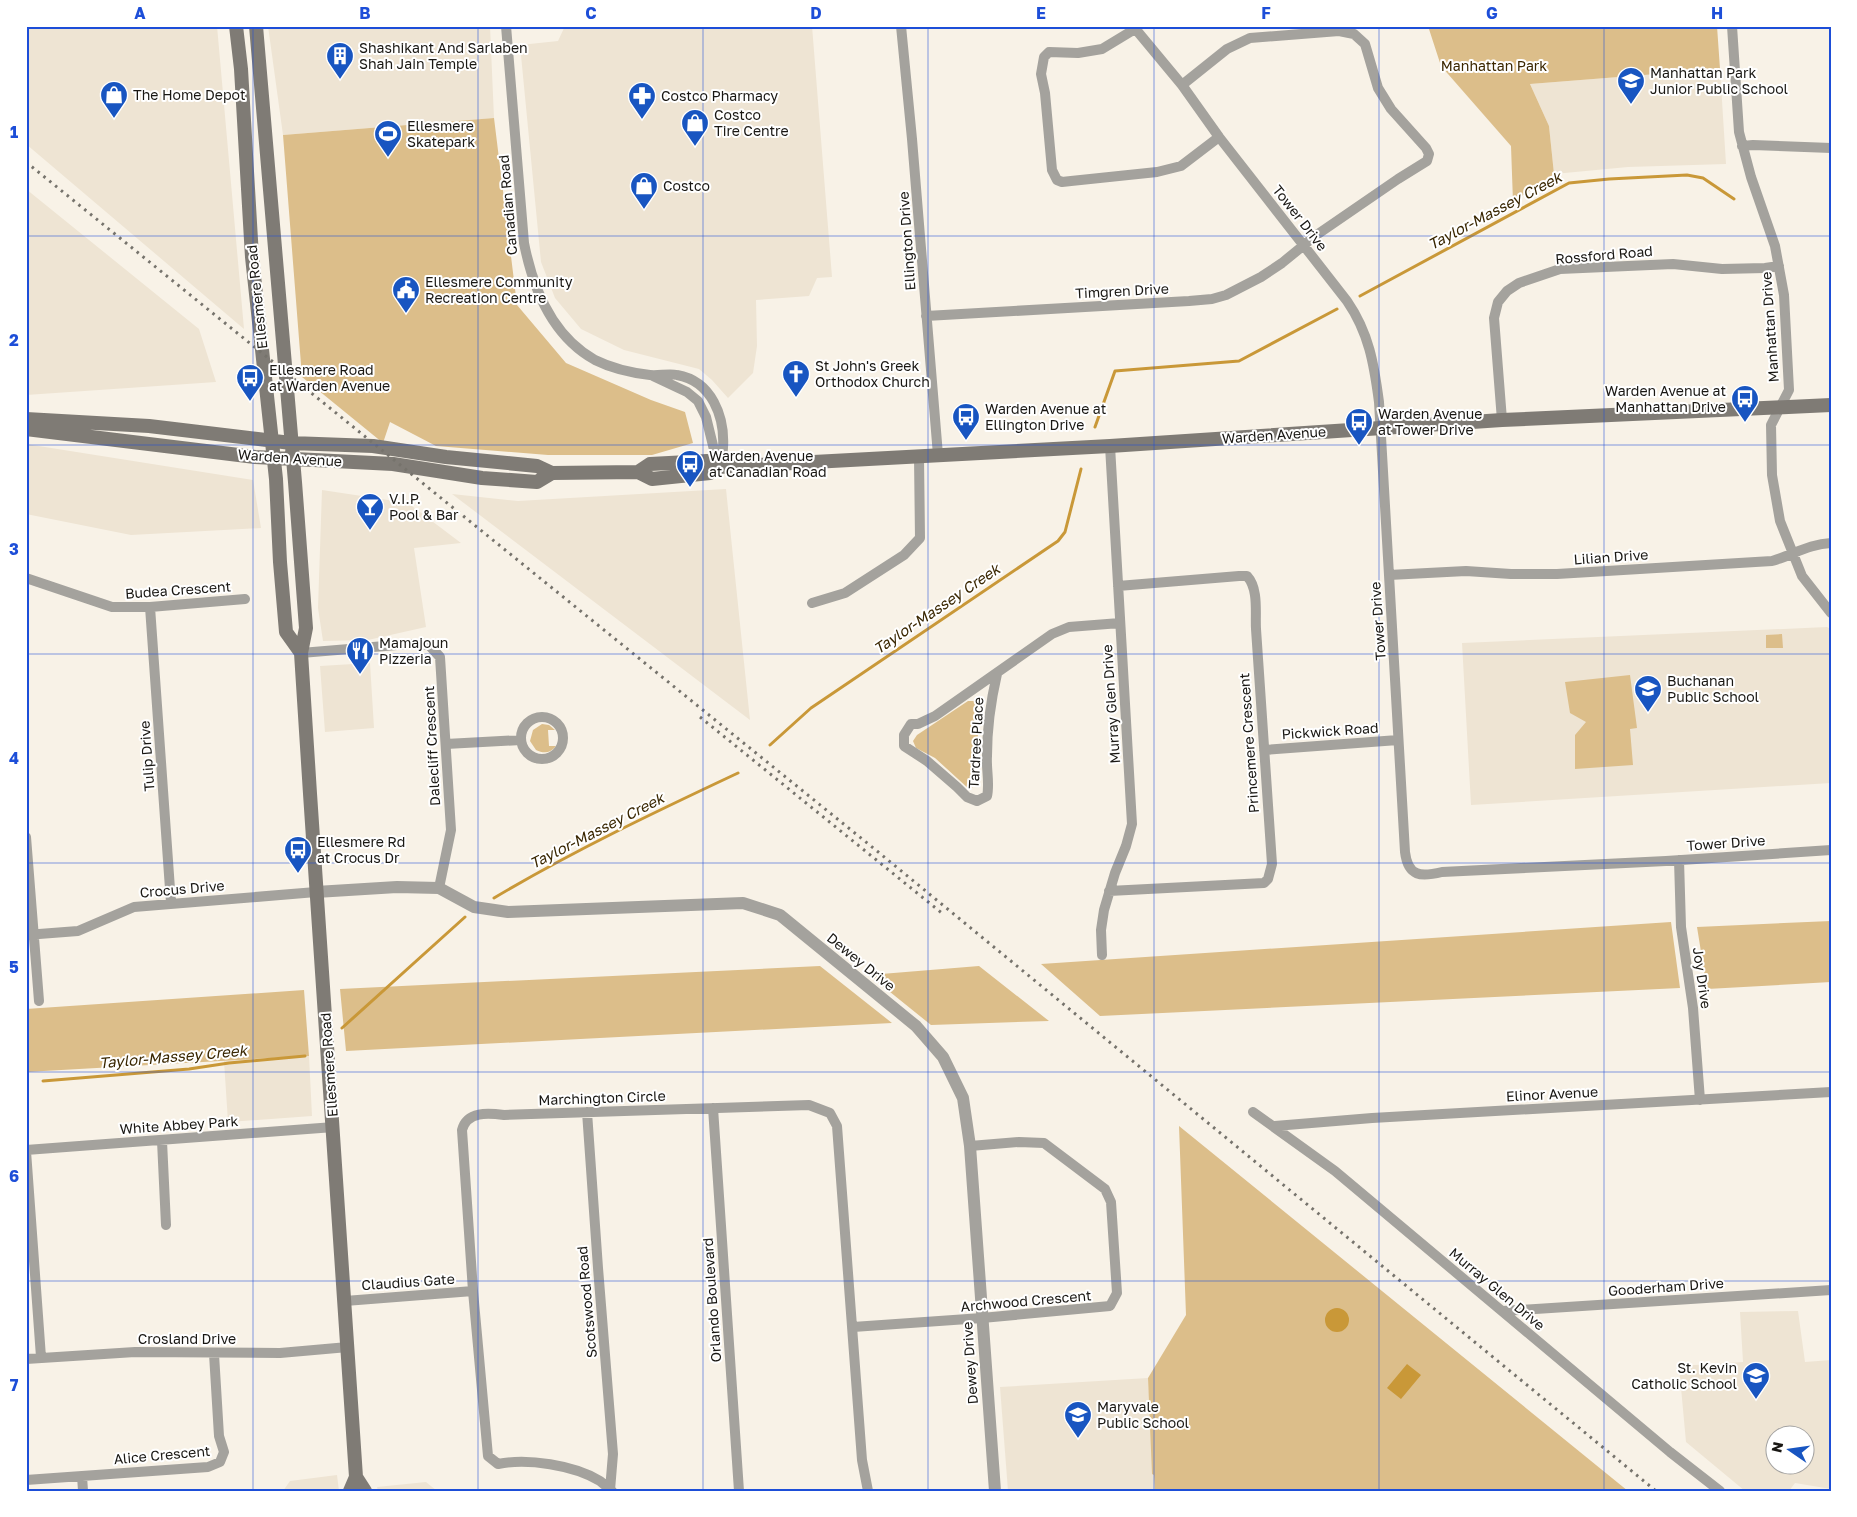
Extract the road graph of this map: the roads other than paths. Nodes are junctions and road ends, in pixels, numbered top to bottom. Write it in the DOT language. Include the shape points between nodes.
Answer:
graph roads {
  1 [pos="236,26"];
  2 [pos="256,26"];
  3 [pos="506,26"];
  4 [pos="901,26"];
  5 [pos="1732,26"];
  6 [pos="1134,27"];
  7 [pos="259,68"];
  8 [pos="241,69"];
  9 [pos="1182,85"];
  10 [pos="1219,137"];
  11 [pos="1742,146"];
  12 [pos="1831,148"];
  13 [pos="1305,245"];
  14 [pos="1779,266"];
  15 [pos="926,316"];
  16 [pos="1831,405"];
  17 [pos="1781,408"];
  18 [pos="26,419"];
  19 [pos="1502,420"];
  20 [pos="26,429"];
  21 [pos="1380,429"];
  22 [pos="272,441"];
  23 [pos="291,443"];
  24 [pos="1110,446"];
  25 [pos="938,455"];
  26 [pos="274,457"];
  27 [pos="919,457"];
  28 [pos="292,459"];
  29 [pos="718,467"];
  30 [pos="552,473"];
  31 [pos="1831,543"];
  32 [pos="1793,554"];
  33 [pos="1389,576"];
  34 [pos="26,578"];
  35 [pos="1118,586"];
  36 [pos="246,599"];
  37 [pos="812,603"];
  38 [pos="150,607"];
  39 [pos="1831,613"];
  40 [pos="1120,623"];
  41 [pos="301,653"];
  42 [pos="997,674"];
  43 [pos="521,740"];
  44 [pos="1398,740"];
  45 [pos="446,744"];
  46 [pos="1264,750"];
  47 [pos="26,837"];
  48 [pos="1831,850"];
  49 [pos="1679,860"];
  50 [pos="439,888"];
  51 [pos="1109,891"];
  52 [pos="316,892"];
  53 [pos="171,903"];
  54 [pos="30,935"];
  55 [pos="1102,955"];
  56 [pos="39,1001"];
  57 [pos="1831,1092"];
  58 [pos="1700,1100"];
  59 [pos="713,1108"];
  60 [pos="587,1112"];
  61 [pos="1254,1112"];
  62 [pos="1275,1126"];
  63 [pos="334,1127"];
  64 [pos="162,1141"];
  65 [pos="970,1146"];
  66 [pos="26,1150"];
  67 [pos="166,1225"];
  68 [pos="1831,1290"];
  69 [pos="473,1291"];
  70 [pos="345,1301"];
  71 [pos="1502,1311"];
  72 [pos="982,1318"];
  73 [pos="852,1327"];
  74 [pos="348,1347"];
  75 [pos="214,1354"];
  76 [pos="41,1357"];
  77 [pos="26,1359"];
  78 [pos="82,1476"];
  79 [pos="356,1477"];
  80 [pos="26,1480"];
  81 [pos="611,1490"];
  82 [pos="83,1491"];
  83 [pos="350,1491"];
  84 [pos="365,1491"];
  85 [pos="739,1491"];
  86 [pos="868,1491"];
  87 [pos="995,1491"];
  88 [pos="1720,1491"];
  1 -- 8 [label="main road, Ellesmere Road"];
  2 -- 7 [label="main road, Ellesmere Road"];
  3 -- 29 [label="street, Canadian Road" via="524,243 528,265 543,305 570,341 593,359 650,375 677,375 692,380 710,394 721,424 723,449"];
  4 -- 15 [label="street, Ellington Drive"];
  5 -- 11 [label="street, Manhattan Drive"];
  6 -- 9 [label="street, Tower Drive"];
  6 -- 10 [label="street" via="1102,49 1078,53 1049,52 1044,57 1041,74 1051,162 1057,180 1170,169 1181,166"];
  7 -- 8 [label="main road"];
  7 -- 23 [label="main road, Ellesmere Road"];
  8 -- 22 [label="main road, Ellesmere Road" via="252,258"];
  9 -- 10 [label="street, Tower Drive"];
  9 -- 13 [label="street, Timgren Drive" via="1227,49 1256,36 1339,32 1354,34 1365,44 1378,88 1391,109 1426,148 1429,154 1427,161"];
  10 -- 13 [label="street, Tower Drive"];
  11 -- 12 [label="street"];
  11 -- 14 [label="street, Manhattan Drive" via="1769,225"];
  13 -- 15 [label="street, Timgren Drive" via="1261,277 1226,296 1212,299"];
  13 -- 21 [label="street, Tower Drive" via="1359,319 1375,368"];
  14 -- 17 [label="street, Manhattan Drive" via="1784,295 1789,390"];
  14 -- 19 [label="street, Rossford Road" via="1722,269 1673,264 1601,266 1560,270 1519,284 1502,296 1494,318"];
  15 -- 25 [label="street, Ellington Drive"];
  16 -- 17 [label="main road, Warden Avenue"];
  17 -- 19 [label="main road, Warden Avenue"];
  17 -- 32 [label="street, Manhattan Drive" via="1772,425 1772,475 1780,521"];
  18 -- 22 [label="main road, Warden Avenue" via="149,426"];
  19 -- 21 [label="main road, Warden Avenue"];
  20 -- 26 [label="main road, Warden Avenue"];
  21 -- 24 [label="main road, Warden Avenue"];
  21 -- 33 [label="street, Tower Drive"];
  22 -- 23 [label="main road, Warden Avenue"];
  22 -- 26 [label="main road, Ellesmere Road"];
  23 -- 28 [label="main road, Ellesmere Road"];
  23 -- 30 [label="main road, Warden Avenue" via="373,446 537,466"];
  24 -- 25 [label="main road, Warden Avenue"];
  24 -- 35 [label="street, Murray Glen Drive"];
  25 -- 27 [label="main road, Warden Avenue"];
  26 -- 28 [label="main road, Warden Avenue"];
  26 -- 41 [label="main road, Ellesmere Road" via="286,632"];
  27 -- 29 [label="main road, Warden Avenue"];
  27 -- 37 [label="street" via="920,538 904,555 845,593"];
  28 -- 30 [label="main road, Warden Avenue" via="393,464 482,478 537,482"];
  28 -- 41 [label="main road, Ellesmere Road" via="306,628"];
  29 -- 30 [label="main road, Warden Avenue" via="710,474 652,479 638,472"];
  31 -- 32 [label="street, Lilian Drive" via="1808,546"];
  32 -- 33 [label="street, Lilian Drive" via="1772,561 1557,574 1466,571"];
  32 -- 39 [label="street, Manhattan Drive" via="1807,584"];
  33 -- 44 [label="street, Tower Drive"];
  34 -- 38 [label="street, Budea Crescent" via="112,607"];
  35 -- 40 [label="street, Murray Glen Drive"];
  35 -- 46 [label="street, Princemere Crescent" via="1247,576 1255,596"];
  36 -- 38 [label="street, Budea Crescent"];
  38 -- 53 [label="street, Tulip Drive"];
  40 -- 42 [label="street, Tardree Place" via="1068,627 1022,653"];
  40 -- 51 [label="street, Murray Glen Drive" via="1132,824"];
  41 -- 45 [label="street, Dalecliff Crescent" via="429,645 440,657"];
  41 -- 52 [label="main road, Ellesmere Road"];
  42 -- 42 [label="street, Tardree Place" via="935,716 911,724 903,739 909,751 927,761 966,797 977,801 987,796 989,789 987,754"];
  43 -- 43 [label="street" via="531,756 544,759 560,750 563,736 557,723 544,717 525,726"];
  43 -- 45 [label="street"];
  44 -- 46 [label="street, Pickwick Road"];
  44 -- 49 [label="street, Tower Drive" via="1405,852 1408,865 1415,873"];
  45 -- 50 [label="street, Dalecliff Crescent" via="450,830"];
  46 -- 51 [label="street, Princemere Crescent" via="1272,864 1268,879 1264,882"];
  47 -- 54 [label="street"];
  48 -- 49 [label="street, Tower Drive"];
  49 -- 58 [label="street, Joy Drive" via="1681,927"];
  50 -- 52 [label="street, Dewey Drive"];
  50 -- 65 [label="street, Dewey Drive" via="474,906 508,912 743,903 780,915 916,1026 943,1057 963,1098"];
  51 -- 55 [label="street, Murray Glen Drive" via="1104,910"];
  52 -- 53 [label="street, Crocus Drive"];
  52 -- 63 [label="main road, Ellesmere Road"];
  53 -- 54 [label="street, Crocus Drive" via="128,909 78,931"];
  54 -- 56 [label="street"];
  57 -- 58 [label="street, Elinor Avenue"];
  58 -- 62 [label="street, Elinor Avenue"];
  59 -- 60 [label="street, Marchington Circle"];
  59 -- 73 [label="street, Marchington Circle" via="809,1105 830,1113 837,1126"];
  59 -- 85 [label="street, Orlando Boulevard"];
  60 -- 69 [label="street, Marchington Circle" via="488,1113 467,1120 462,1130"];
  60 -- 81 [label="street, Scotswood Road" via="613,1454"];
  61 -- 62 [label="street, Murray Glen Drive"];
  62 -- 71 [label="street, Murray Glen Drive" via="1335,1171"];
  63 -- 64 [label="street, White Abbey Park"];
  63 -- 70 [label="main road, Ellesmere Road"];
  64 -- 66 [label="street, White Abbey Park"];
  64 -- 67 [label="street"];
  65 -- 72 [label="street, Dewey Drive"];
  65 -- 72 [label="street, Archwood Crescent" via="1044,1143 1105,1189 1111,1211 1116,1293 1110,1306"];
  66 -- 76 [label="street"];
  68 -- 71 [label="street, Gooderham Drive"];
  69 -- 70 [label="street, Claudius Gate"];
  69 -- 81 [label="street, Marchington Circle" via="488,1456 498,1464 540,1463 573,1470 600,1481"];
  70 -- 74 [label="main road, Ellesmere Road"];
  71 -- 88 [label="street, Murray Glen Drive"];
  72 -- 73 [label="street, Archwood Crescent"];
  72 -- 87 [label="street, Dewey Drive"];
  73 -- 86 [label="street, Marchington Circle" via="862,1460"];
  74 -- 75 [label="street, Crosland Drive"];
  74 -- 79 [label="main road, Ellesmere Road"];
  75 -- 76 [label="street, Crosland Drive" via="135,1352"];
  75 -- 78 [label="street, Alice Crescent" via="219,1436 224,1452 220,1462 208,1467"];
  76 -- 77 [label="street, Crosland Drive"];
  78 -- 80 [label="street, Alice Crescent"];
  78 -- 82 [label="street"];
  79 -- 83 [label="main road, Ellesmere Road"];
  79 -- 84 [label="main road, Ellesmere Road"];
}
